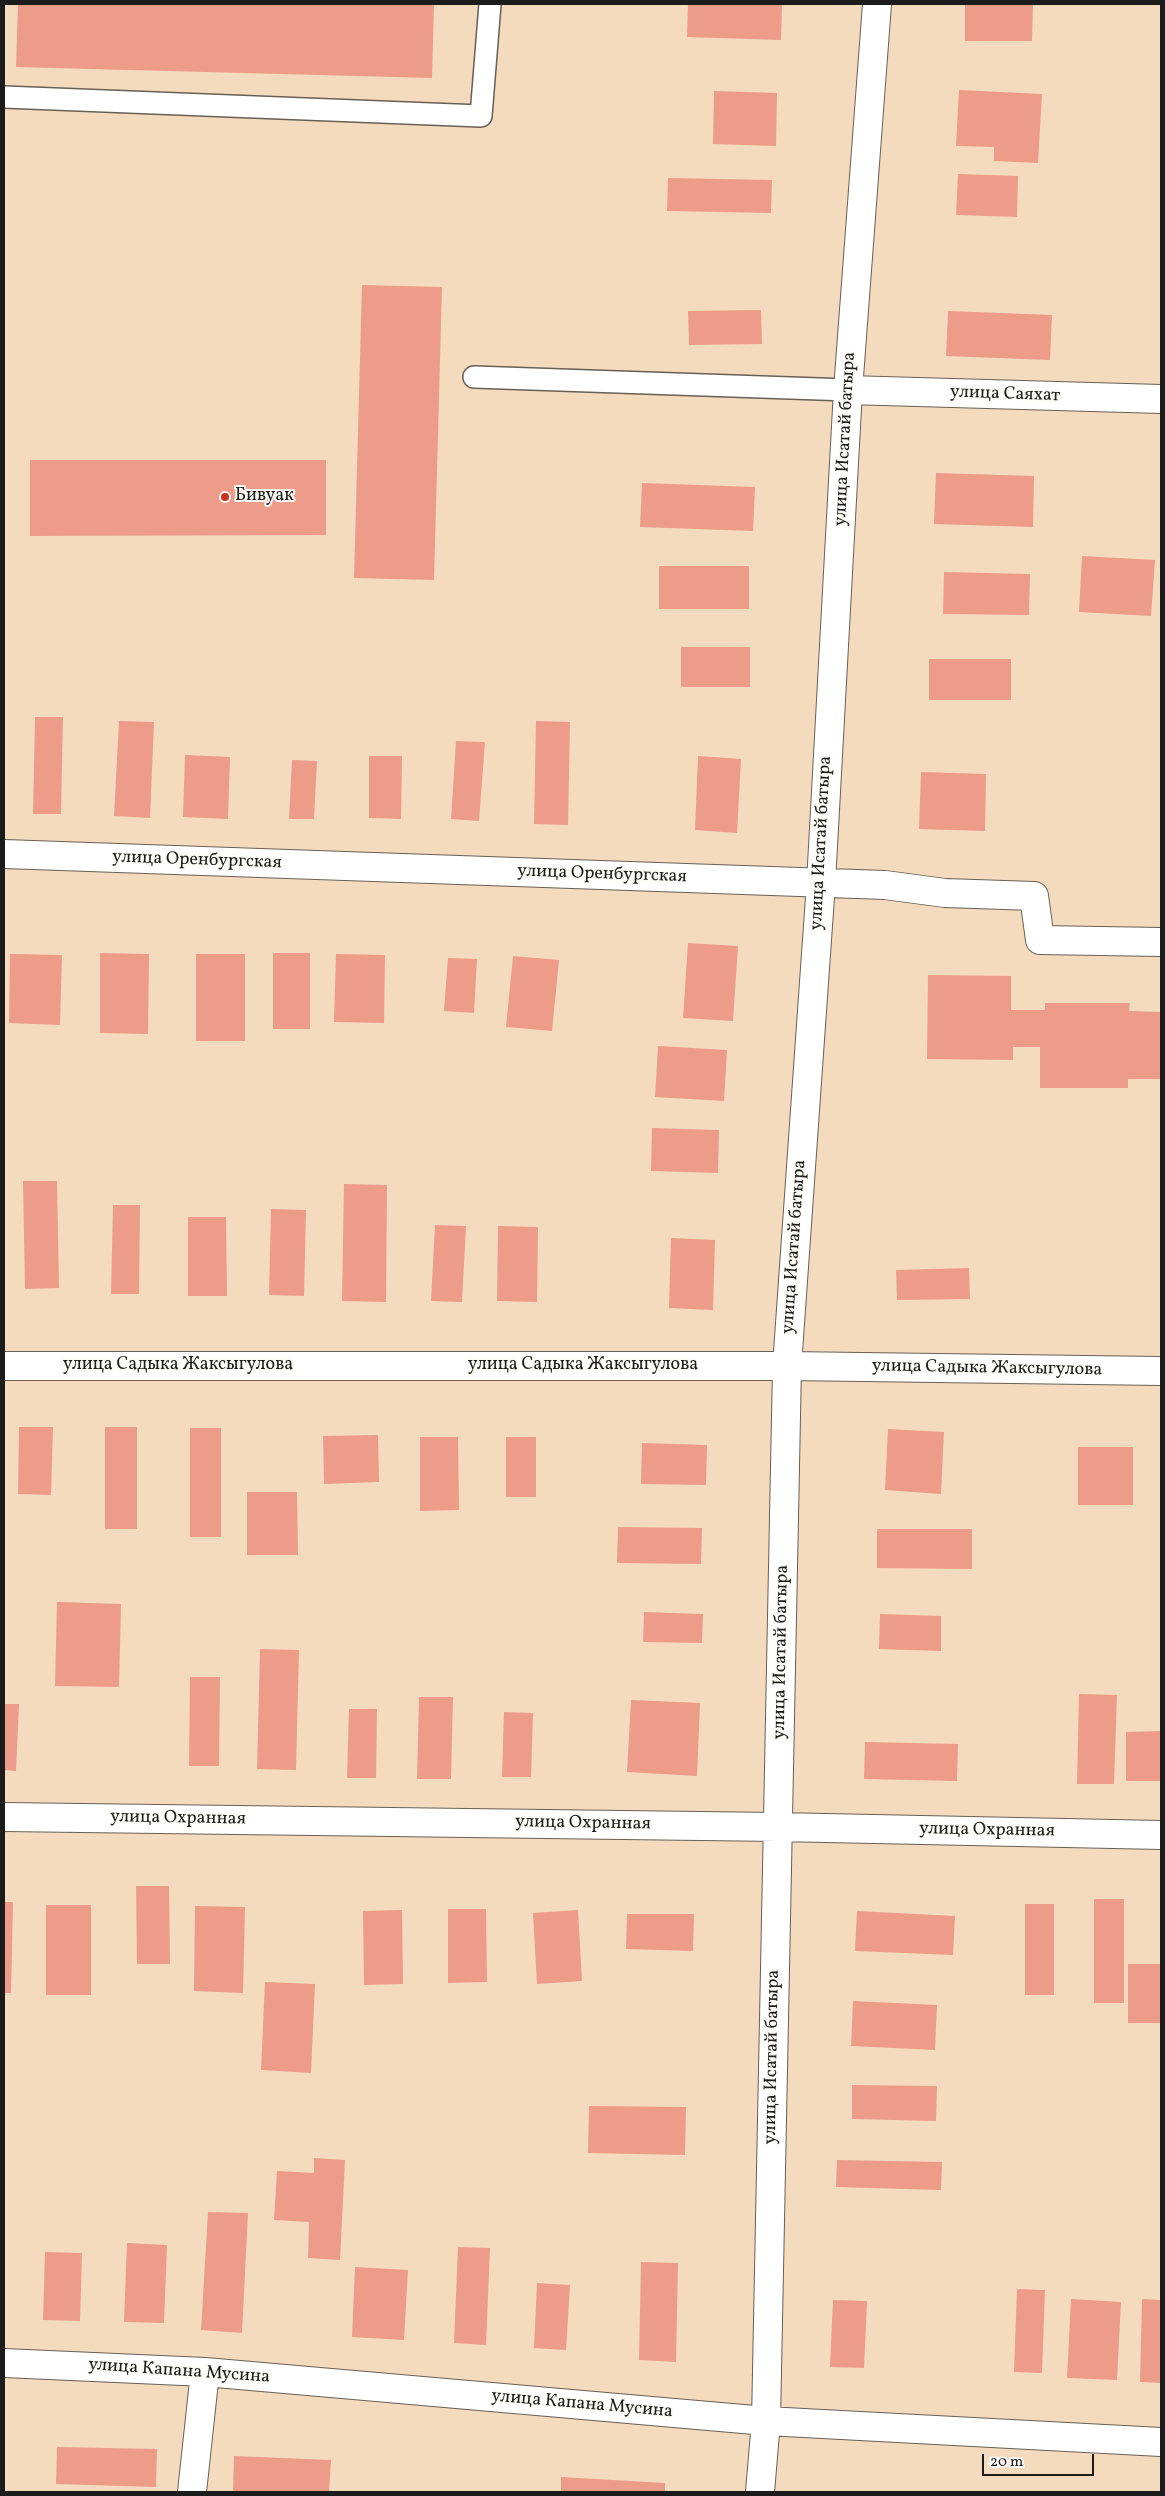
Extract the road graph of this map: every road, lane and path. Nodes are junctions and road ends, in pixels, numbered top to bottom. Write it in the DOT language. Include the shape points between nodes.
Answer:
graph roads {
  1 [pos="490,4"];
  2 [pos="877,4"];
  3 [pos="4,98"];
  4 [pos="474,377"];
  5 [pos="848,390"];
  6 [pos="1161,399"];
  7 [pos="4,854"];
  8 [pos="820,882"];
  9 [pos="1161,942"];
  10 [pos="4,1366"];
  11 [pos="787,1366"];
  12 [pos="1161,1372"];
  13 [pos="4,1817"];
  14 [pos="778,1827"];
  15 [pos="1161,1834"];
  16 [pos="4,2363"];
  17 [pos="205,2372"];
  18 [pos="766,2421"];
  19 [pos="1161,2442"];
  20 [pos="192,2492"];
  21 [pos="760,2492"];
  1 -- 3 [label="lane" via="480,116"];
  2 -- 5 [label="street, улица Исатай батыра"];
  4 -- 5 [label="lane"];
  5 -- 6 [label="street, улица Саяхат"];
  5 -- 8 [label="street, улица Исатай батыра"];
  7 -- 8 [label="street, улица Оренбургская"];
  8 -- 9 [label="street, улица Оренбургская" via="885,885 945,893 1034,896 1040,940"];
  8 -- 11 [label="street, улица Исатай батыра"];
  10 -- 11 [label="street, улица Садыка Жаксыгулова"];
  11 -- 12 [label="street, улица Садыка Жаксыгулова"];
  11 -- 14 [label="street, улица Исатай батыра"];
  13 -- 14 [label="street, улица Охранная"];
  14 -- 15 [label="street, улица Охранная"];
  14 -- 18 [label="street, улица Исатай батыра"];
  16 -- 17 [label="street, улица Капана Мусина"];
  17 -- 18 [label="street, улица Капана Мусина"];
  17 -- 20 [label="street"];
  18 -- 19 [label="street, улица Капана Мусина"];
  18 -- 21 [label="street, улица Исатай батыра"];
}
